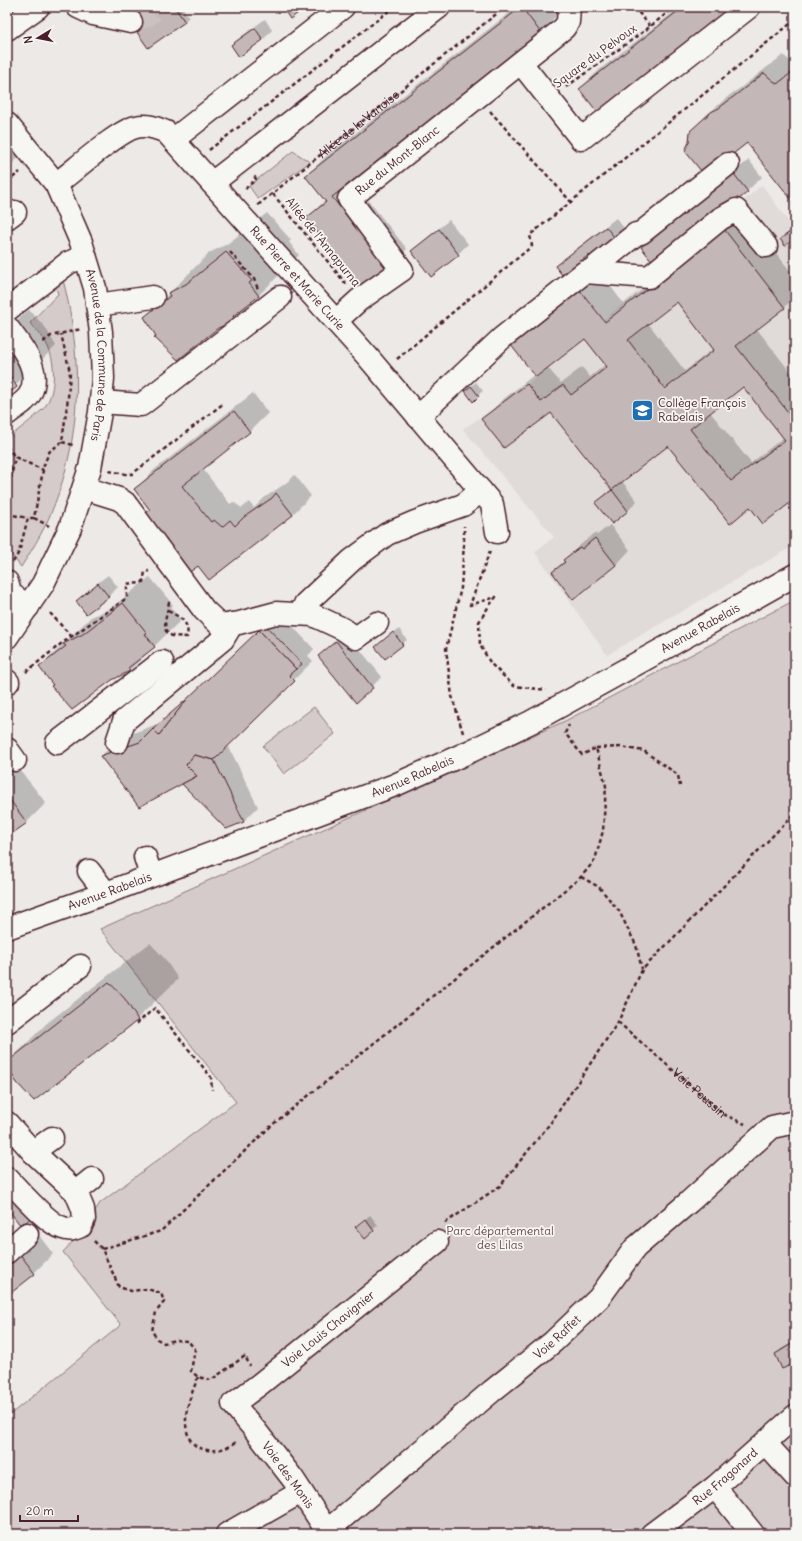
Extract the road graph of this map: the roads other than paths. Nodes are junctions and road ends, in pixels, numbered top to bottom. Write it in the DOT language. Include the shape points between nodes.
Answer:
graph roads {
  1 [pos="38,7"];
  2 [pos="78,7"];
  3 [pos="343,7"];
  4 [pos="439,7"];
  5 [pos="569,7"];
  6 [pos="749,7"];
  7 [pos="131,22"];
  8 [pos="7,29"];
  9 [pos="521,63"];
  10 [pos="7,124"];
  11 [pos="174,140"];
  12 [pos="728,164"];
  13 [pos="212,183"];
  14 [pos="56,184"];
  15 [pos="766,246"];
  16 [pos="85,256"];
  17 [pos="589,272"];
  18 [pos="270,295"];
  19 [pos="153,297"];
  20 [pos="97,305"];
  21 [pos="7,310"];
  22 [pos="336,321"];
  23 [pos="7,327"];
  24 [pos="101,402"];
  25 [pos="7,414"];
  26 [pos="418,417"];
  27 [pos="84,488"];
  28 [pos="481,491"];
  29 [pos="497,532"];
  30 [pos="795,575"];
  31 [pos="9,583"];
  32 [pos="28,607"];
  33 [pos="302,614"];
  34 [pos="377,623"];
  35 [pos="232,624"];
  36 [pos="7,637"];
  37 [pos="162,662"];
  38 [pos="117,742"];
  39 [pos="57,743"];
  40 [pos="89,871"];
  41 [pos="106,893"];
  42 [pos="7,928"];
  43 [pos="80,966"];
  44 [pos="7,1022"];
  45 [pos="795,1122"];
  46 [pos="7,1123"];
  47 [pos="52,1138"];
  48 [pos="33,1152"];
  49 [pos="7,1178"];
  50 [pos="27,1234"];
  51 [pos="437,1242"];
  52 [pos="7,1252"];
  53 [pos="795,1416"];
  54 [pos="250,1424"];
  55 [pos="765,1444"];
  56 [pos="795,1476"];
  57 [pos="715,1487"];
  58 [pos="301,1492"];
  59 [pos="328,1532"];
  60 [pos="227,1534"];
  61 [pos="652,1534"];
  62 [pos="753,1534"];
  1 -- 8 [label="street"];
  2 -- 7 [label="street" via="93,14"];
  3 -- 11 [label="street"];
  4 -- 13 [label="street"];
  5 -- 9 [label="street, Rue du Mont-Blanc" via="568,22 564,28"];
  6 -- 9 [label="street" via="581,140"];
  9 -- 22 [label="street, Rue du Mont-Blanc" via="349,199 402,270 359,300"];
  10 -- 14 [label="street, Avenue de la Commune de Paris"];
  11 -- 13 [label="street, Rue Pierre et Marie Curie"];
  11 -- 14 [label="street, Rue Pierre et Marie Curie" via="166,132 156,128 136,126 112,140"];
  12 -- 17 [label="street"];
  13 -- 22 [label="street, Rue Pierre et Marie Curie"];
  14 -- 16 [label="street, Avenue de la Commune de Paris"];
  15 -- 17 [label="street" via="736,210 649,277"];
  16 -- 20 [label="street, Avenue de la Commune de Paris"];
  16 -- 21 [label="street" via="68,263"];
  17 -- 26 [label="street" via="580,275 502,338"];
  18 -- 24 [label="street" via="141,405"];
  19 -- 20 [label="street"];
  20 -- 24 [label="street, Avenue de la Commune de Paris" via="103,378"];
  22 -- 26 [label="street, Rue Pierre et Marie Curie"];
  23 -- 25 [label="street" via="28,354 34,382 30,394"];
  24 -- 27 [label="street, Avenue de la Commune de Paris" via="90,468"];
  26 -- 28 [label="street, Rue Pierre et Marie Curie"];
  27 -- 32 [label="street, Avenue de la Commune de Paris" via="70,528 43,584"];
  27 -- 35 [label="street" via="125,503 204,610 221,626"];
  28 -- 29 [label="street, Rue Pierre et Marie Curie" via="492,504"];
  28 -- 33 [label="street" via="463,505 387,534 352,560 305,604"];
  30 -- 41 [label="street, Avenue Rabelais" via="560,705 471,751 395,785 148,866"];
  31 -- 32 [label="street"];
  32 -- 36 [label="street, Avenue de la Commune de Paris"];
  33 -- 34 [label="street" via="313,615 356,638"];
  33 -- 35 [label="street" via="276,613"];
  35 -- 38 [label="street" via="223,639 124,721"];
  37 -- 39 [label="street"];
  40 -- 41 [label="street"];
  41 -- 42 [label="street, Avenue Rabelais"];
  43 -- 44 [label="street"];
  45 -- 59 [label="street, Voie Raffet" via="772,1127 635,1248 599,1298 553,1342"];
  46 -- 48 [label="street"];
  47 -- 48 [label="street"];
  48 -- 49 [label="street" via="84,1186 84,1219 81,1226 71,1230 61,1228 47,1218"];
  50 -- 52 [label="street"];
  51 -- 54 [label="street, Voie Louis Chavignier" via="233,1404"];
  53 -- 55 [label="street, Rue Fragonard"];
  54 -- 58 [label="street, Voie des Monis"];
  55 -- 56 [label="street"];
  55 -- 57 [label="street, Rue Fragonard"];
  57 -- 61 [label="street, Rue Fragonard"];
  57 -- 62 [label="street"];
  58 -- 59 [label="street, Voie des Monis"];
  58 -- 60 [label="street"];
}
